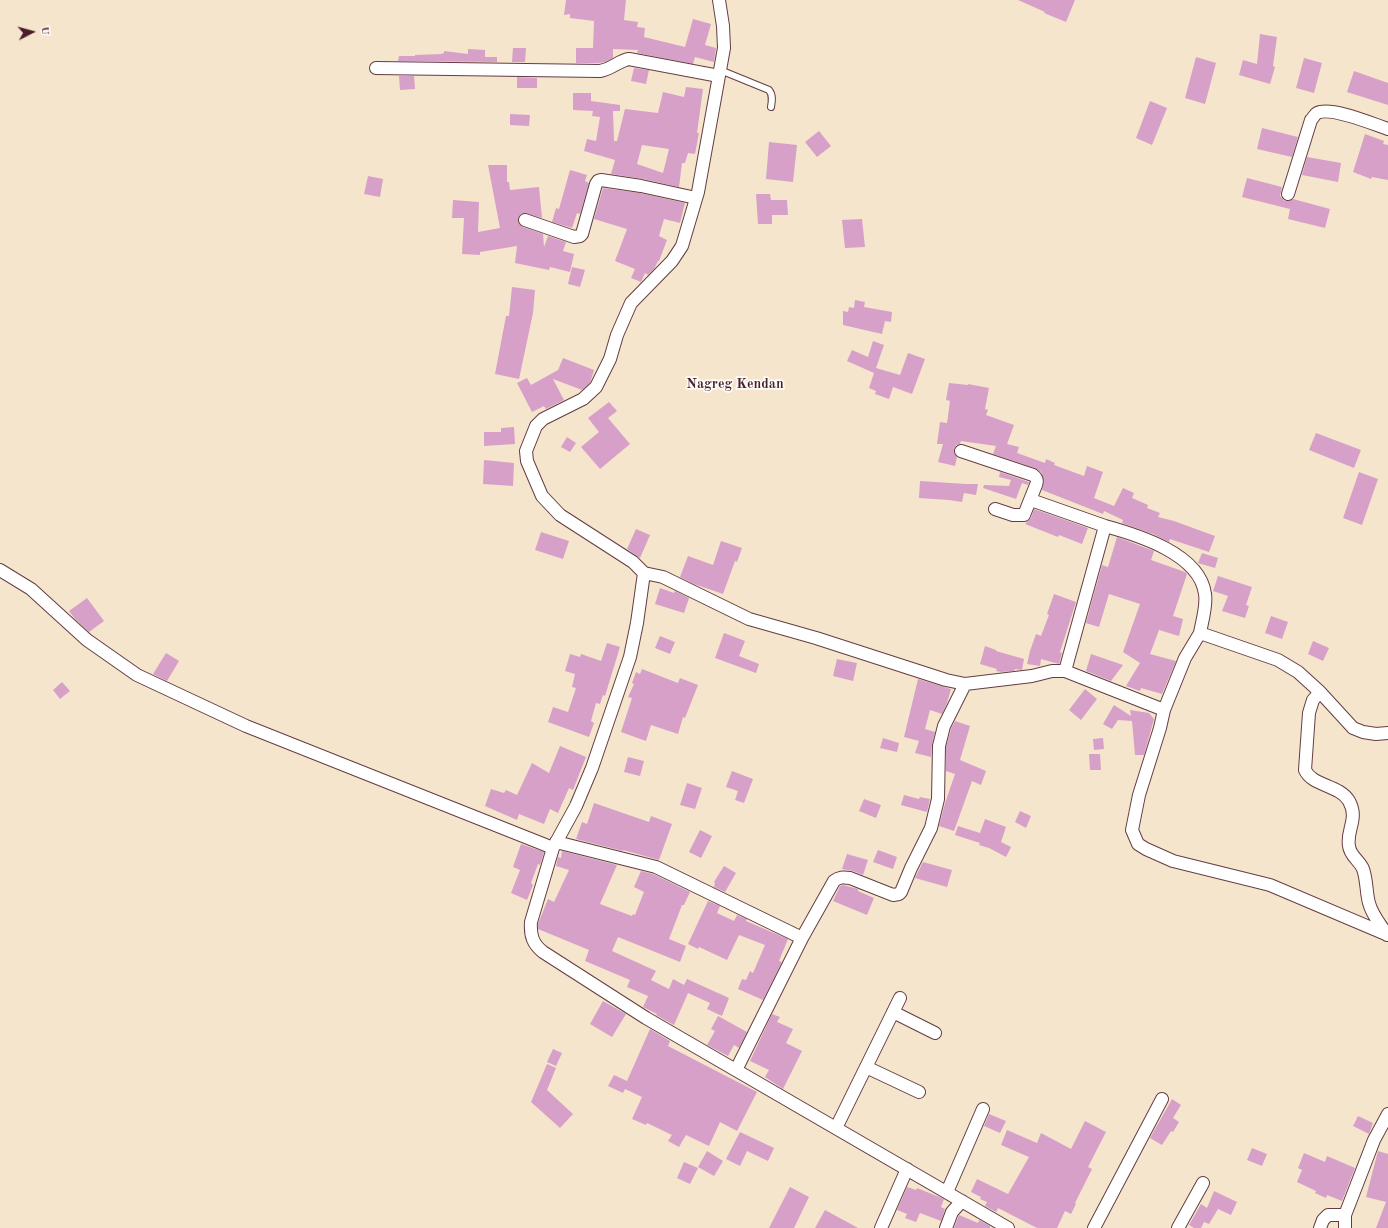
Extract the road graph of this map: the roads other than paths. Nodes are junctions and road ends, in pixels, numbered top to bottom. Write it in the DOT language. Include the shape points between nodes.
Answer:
graph roads {
  1 [pos="719,0"];
  2 [pos="376,68"];
  3 [pos="720,73"];
  4 [pos="771,107"];
  5 [pos="1388,129"];
  6 [pos="1288,194"];
  7 [pos="696,198"];
  8 [pos="524,220"];
  9 [pos="961,451"];
  10 [pos="1031,500"];
  11 [pos="995,509"];
  12 [pos="1105,526"];
  13 [pos="0,570"];
  14 [pos="644,573"];
  15 [pos="1200,633"];
  16 [pos="1065,671"];
  17 [pos="965,684"];
  18 [pos="1320,692"];
  19 [pos="1164,710"];
  20 [pos="1388,733"];
  21 [pos="555,845"];
  22 [pos="1388,935"];
  23 [pos="802,938"];
  24 [pos="900,998"];
  25 [pos="893,1012"];
  26 [pos="935,1033"];
  27 [pos="866,1067"];
  28 [pos="736,1070"];
  29 [pos="919,1092"];
  30 [pos="1162,1098"];
  31 [pos="983,1109"];
  32 [pos="1388,1114"];
  33 [pos="836,1128"];
  34 [pos="907,1169"];
  35 [pos="1203,1183"];
  36 [pos="947,1192"];
  37 [pos="962,1201"];
  38 [pos="1345,1215"];
  39 [pos="881,1228"];
  40 [pos="946,1228"];
  41 [pos="1008,1228"];
  42 [pos="1094,1228"];
  43 [pos="1178,1228"];
  44 [pos="1320,1228"];
  45 [pos="1345,1228"];
  1 -- 3 [label="street" via="724,48"];
  2 -- 3 [label="street" via="600,71 629,59"];
  3 -- 4 [label="lane" via="769,90 772,93"];
  3 -- 7 [label="street"];
  5 -- 6 [label="street" via="1336,112 1316,113 1311,120"];
  7 -- 8 [label="street" via="601,180 596,184 580,236 574,237"];
  7 -- 14 [label="street" via="682,246 672,261 631,303 610,359 596,387 583,399 543,419 536,426 526,451 527,461 542,496 560,516 633,562"];
  9 -- 10 [label="street" via="1036,477 1038,481"];
  10 -- 11 [label="street" via="1023,515 1013,515"];
  10 -- 12 [label="street"];
  12 -- 15 [label="street" via="1160,546 1183,560 1201,579 1206,594"];
  12 -- 16 [label="street"];
  13 -- 21 [label="street" via="31,589 87,640 137,675 246,726 538,842"];
  14 -- 17 [label="street" via="663,577 749,619"];
  14 -- 21 [label="street" via="630,657 592,768 576,806"];
  15 -- 18 [label="street" via="1278,660 1298,672"];
  15 -- 19 [label="street" via="1185,658"];
  16 -- 17 [label="street"];
  16 -- 19 [label="street"];
  17 -- 23 [label="street" via="944,726 939,746 938,799 931,828 901,892 893,895 850,878 838,878 831,885"];
  18 -- 20 [label="street" via="1353,728 1376,734"];
  18 -- 22 [label="street" via="1313,700 1309,713 1305,770 1310,777 1343,793 1350,802 1354,816 1348,844 1363,867 1369,905"];
  19 -- 22 [label="street" via="1139,795 1132,830 1138,844 1173,861 1252,880 1281,890"];
  21 -- 23 [label="street" via="656,867"];
  21 -- 28 [label="street" via="531,922 530,930 534,944 646,1018"];
  23 -- 28 [label="street"];
  24 -- 25 [label="street"];
  25 -- 26 [label="street"];
  25 -- 27 [label="street"];
  27 -- 29 [label="street"];
  27 -- 33 [label="street"];
  28 -- 33 [label="street"];
  30 -- 42 [label="street"];
  31 -- 36 [label="street"];
  32 -- 38 [label="street" via="1374,1140"];
  33 -- 34 [label="street"];
  34 -- 36 [label="street"];
  34 -- 39 [label="street"];
  35 -- 43 [label="street"];
  36 -- 37 [label="street"];
  37 -- 40 [label="street" via="952,1212"];
  37 -- 41 [label="street"];
  38 -- 44 [label="street" via="1328,1215"];
  38 -- 45 [label="street"];
}
